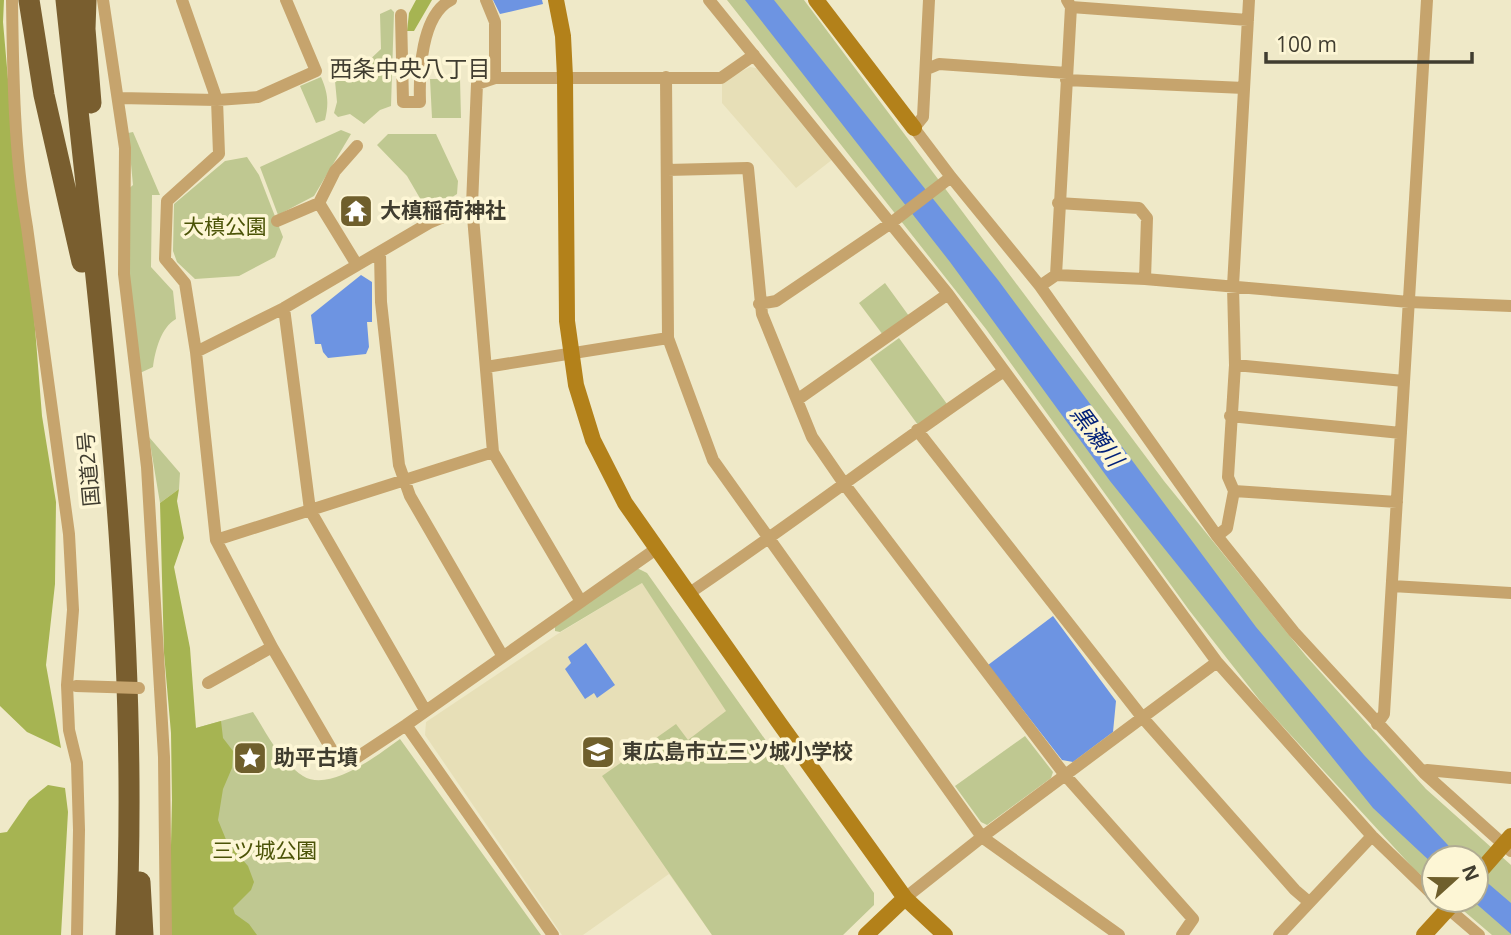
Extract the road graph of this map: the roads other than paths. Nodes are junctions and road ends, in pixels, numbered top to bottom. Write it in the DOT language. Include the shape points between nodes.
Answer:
graph roads {
  1 [pos="12,0"];
  2 [pos="29,0"];
  3 [pos="66,0"];
  4 [pos="86,0"];
  5 [pos="103,0"];
  6 [pos="182,0"];
  7 [pos="286,0"];
  8 [pos="451,0"];
  9 [pos="486,0"];
  10 [pos="556,0"];
  11 [pos="709,0"];
  12 [pos="816,0"];
  13 [pos="929,0"];
  14 [pos="1249,0"];
  15 [pos="1427,0"];
  16 [pos="1069,4"];
  17 [pos="401,15"];
  18 [pos="1248,20"];
  19 [pos="754,55"];
  20 [pos="927,69"];
  21 [pos="565,77"];
  22 [pos="666,77"];
  23 [pos="1067,77"];
  24 [pos="495,78"];
  25 [pos="1244,88"];
  26 [pos="119,98"];
  27 [pos="216,100"];
  28 [pos="914,128"];
  29 [pos="356,146"];
  30 [pos="667,170"];
  31 [pos="948,179"];
  32 [pos="319,203"];
  33 [pos="1058,203"];
  34 [pos="472,205"];
  35 [pos="277,221"];
  36 [pos="893,222"];
  37 [pos="380,253"];
  38 [pos="357,265"];
  39 [pos="1056,275"];
  40 [pos="1146,279"];
  41 [pos="1040,286"];
  42 [pos="1233,286"];
  43 [pos="948,294"];
  44 [pos="1409,302"];
  45 [pos="759,304"];
  46 [pos="1511,306"];
  47 [pos="284,308"];
  48 [pos="668,338"];
  49 [pos="197,352"];
  50 [pos="570,353"];
  51 [pos="1235,365"];
  52 [pos="486,367"];
  53 [pos="1004,371"];
  54 [pos="1404,381"];
  55 [pos="106,384"];
  56 [pos="797,400"];
  57 [pos="1230,416"];
  58 [pos="917,430"];
  59 [pos="1401,433"];
  60 [pos="493,452"];
  61 [pos="405,481"];
  62 [pos="845,485"];
  63 [pos="1234,491"];
  64 [pos="1397,502"];
  65 [pos="310,510"];
  66 [pos="1217,536"];
  67 [pos="768,537"];
  68 [pos="216,540"];
  69 [pos="656,549"];
  70 [pos="1392,586"];
  71 [pos="1511,593"];
  72 [pos="688,594"];
  73 [pos="580,600"];
  74 [pos="126,625"];
  75 [pos="272,647"];
  76 [pos="502,656"];
  77 [pos="1217,662"];
  78 [pos="208,683"];
  79 [pos="72,685"];
  80 [pos="160,687"];
  81 [pos="425,710"];
  82 [pos="1142,717"];
  83 [pos="1377,724"];
  84 [pos="406,725"];
  85 [pos="1423,773"];
  86 [pos="1065,775"];
  87 [pos="1511,778"];
  88 [pos="1372,836"];
  89 [pos="982,837"];
  90 [pos="1506,845"];
  91 [pos="1490,862"];
  92 [pos="1420,882"];
  93 [pos="905,898"];
  94 [pos="1309,902"];
  95 [pos="1440,914"];
  96 [pos="1458,914"];
  97 [pos="76,935"];
  98 [pos="111,935"];
  99 [pos="126,935"];
  100 [pos="143,935"];
  101 [pos="166,935"];
  102 [pos="553,935"];
  103 [pos="866,935"];
  104 [pos="945,935"];
  105 [pos="1119,935"];
  106 [pos="1182,935"];
  107 [pos="1279,935"];
  108 [pos="1424,935"];
  109 [pos="1479,935"];
  1 -- 79 [label="street" via="20,188 69,534"];
  2 -- 55 [label="highway" via="44,94"];
  3 -- 55 [label="highway, 国道2号"];
  4 -- 55 [label="highway"];
  5 -- 26 [label="street"];
  6 -- 27 [label="street"];
  7 -- 27 [label="street" via="316,71 258,97"];
  8 -- 17 [label="street" via="442,4 430,28 419,69 420,102 403,102"];
  9 -- 24 [label="street" via="495,22"];
  10 -- 21 [label="street"];
  11 -- 19 [label="street"];
  12 -- 28 [label="street"];
  13 -- 20 [label="street"];
  14 -- 18 [label="street"];
  15 -- 44 [label="street"];
  16 -- 18 [label="street"];
  16 -- 23 [label="street"];
  18 -- 25 [label="street"];
  19 -- 22 [label="street" via="721,78"];
  19 -- 36 [label="street"];
  20 -- 23 [label="street" via="939,64"];
  20 -- 28 [label="street" via="923,117"];
  21 -- 22 [label="street"];
  21 -- 24 [label="street"];
  21 -- 50 [label="street"];
  22 -- 30 [label="street"];
  23 -- 25 [label="street"];
  23 -- 33 [label="street"];
  24 -- 34 [label="street" via="477,84"];
  25 -- 42 [label="street"];
  26 -- 27 [label="street"];
  26 -- 80 [label="street" via="125,148 124,274 147,467"];
  27 -- 49 [label="street" via="219,154 166,201 165,259 184,283"];
  28 -- 31 [label="street"];
  29 -- 32 [label="street" via="335,171"];
  30 -- 45 [label="street" via="748,169"];
  30 -- 48 [label="street"];
  31 -- 36 [label="street"];
  31 -- 41 [label="street"];
  32 -- 35 [label="street"];
  32 -- 38 [label="street"];
  33 -- 39 [label="street"];
  33 -- 40 [label="street" via="1139,208 1147,218"];
  34 -- 37 [label="street" via="429,223"];
  34 -- 52 [label="street"];
  36 -- 43 [label="street"];
  36 -- 45 [label="street" via="776,301"];
  37 -- 38 [label="street"];
  37 -- 61 [label="street" via="384,329 399,465"];
  38 -- 47 [label="street"];
  39 -- 40 [label="street"];
  39 -- 41 [label="street"];
  40 -- 42 [label="street"];
  41 -- 66 [label="street"];
  42 -- 44 [label="street"];
  42 -- 51 [label="street"];
  43 -- 53 [label="street"];
  43 -- 56 [label="street"];
  44 -- 46 [label="street"];
  44 -- 54 [label="street"];
  45 -- 56 [label="street"];
  47 -- 49 [label="street"];
  47 -- 65 [label="street"];
  48 -- 50 [label="street"];
  48 -- 67 [label="street" via="713,460"];
  49 -- 68 [label="street"];
  50 -- 52 [label="street"];
  50 -- 69 [label="street" via="598,450"];
  51 -- 54 [label="street"];
  51 -- 57 [label="street"];
  52 -- 60 [label="street"];
  53 -- 58 [label="street"];
  53 -- 77 [label="street"];
  54 -- 59 [label="street"];
  55 -- 74 [label="highway, 国道2号"];
  56 -- 62 [label="street" via="812,437"];
  57 -- 59 [label="street"];
  57 -- 63 [label="street" via="1228,477"];
  58 -- 62 [label="street"];
  58 -- 82 [label="street"];
  59 -- 64 [label="street"];
  60 -- 61 [label="street"];
  60 -- 73 [label="street"];
  61 -- 65 [label="street"];
  61 -- 76 [label="street"];
  62 -- 67 [label="street"];
  62 -- 86 [label="street"];
  63 -- 64 [label="street"];
  63 -- 66 [label="street" via="1227,528"];
  64 -- 70 [label="street"];
  65 -- 68 [label="street"];
  65 -- 81 [label="street"];
  66 -- 83 [label="street" via="1294,632"];
  67 -- 72 [label="street"];
  67 -- 89 [label="street"];
  68 -- 75 [label="street"];
  69 -- 72 [label="street"];
  69 -- 73 [label="street"];
  70 -- 71 [label="street"];
  70 -- 83 [label="street" via="1384,714"];
  72 -- 93 [label="street"];
  73 -- 76 [label="street"];
  74 -- 98 [label="highway"];
  74 -- 99 [label="highway, 国道2号" via="130,759"];
  74 -- 100 [label="highway"];
  75 -- 78 [label="street"];
  75 -- 84 [label="street" via="337,757 350,762"];
  76 -- 81 [label="street"];
  77 -- 82 [label="street"];
  77 -- 88 [label="street"];
  79 -- 80 [label="street, bridge"];
  79 -- 97 [label="street" via="69,730 77,763 79,830"];
  80 -- 101 [label="street"];
  81 -- 84 [label="street"];
  82 -- 86 [label="street"];
  82 -- 94 [label="street"];
  83 -- 85 [label="street"];
  84 -- 102 [label="street"];
  85 -- 87 [label="street"];
  85 -- 90 [label="street"];
  86 -- 89 [label="street"];
  86 -- 106 [label="street" via="1193,919"];
  88 -- 92 [label="street"];
  88 -- 94 [label="street"];
  89 -- 93 [label="street"];
  89 -- 105 [label="street"];
  90 -- 91 [label="street"];
  93 -- 103 [label="street"];
  93 -- 104 [label="street"];
  94 -- 107 [label="street"];
  95 -- 108 [label="street"];
  96 -- 109 [label="street"];
}
